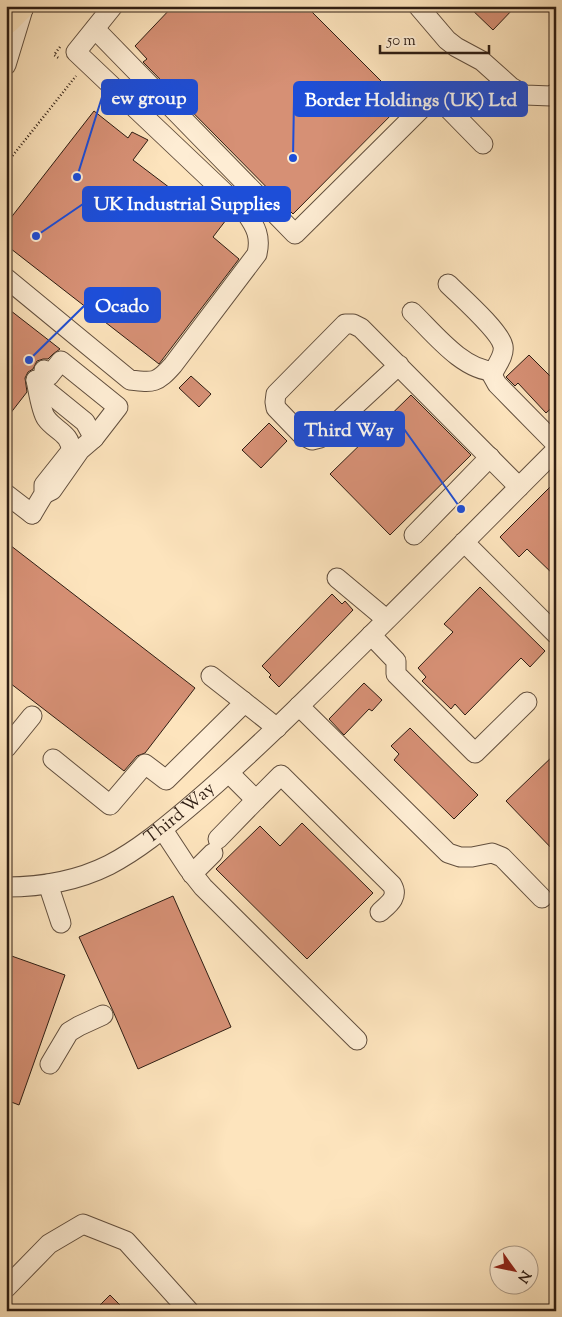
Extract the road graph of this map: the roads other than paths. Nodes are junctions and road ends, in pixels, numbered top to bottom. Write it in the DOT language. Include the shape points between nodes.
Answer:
graph roads {
  1 [pos="20,6"];
  2 [pos="24,6"];
  3 [pos="113,6"];
  4 [pos="418,6"];
  5 [pos="6,20"];
  6 [pos="95,29"];
  7 [pos="6,65"];
  8 [pos="556,93"];
  9 [pos="483,144"];
  10 [pos="6,278"];
  11 [pos="448,284"];
  12 [pos="412,312"];
  13 [pos="399,365"];
  14 [pos="494,371"];
  15 [pos="100,430"];
  16 [pos="556,444"];
  17 [pos="556,450"];
  18 [pos="490,456"];
  19 [pos="519,487"];
  20 [pos="6,494"];
  21 [pos="44,494"];
  22 [pos="32,514"];
  23 [pos="414,535"];
  24 [pos="464,542"];
  25 [pos="337,578"];
  26 [pos="386,619"];
  27 [pos="556,634"];
  28 [pos="371,635"];
  29 [pos="211,676"];
  30 [pos="243,701"];
  31 [pos="527,702"];
  32 [pos="299,706"];
  33 [pos="32,716"];
  34 [pos="277,728"];
  35 [pos="6,748"];
  36 [pos="53,759"];
  37 [pos="229,773"];
  38 [pos="256,800"];
  39 [pos="162,830"];
  40 [pos="192,874"];
  41 [pos="48,884"];
  42 [pos="6,887"];
  43 [pos="542,898"];
  44 [pos="380,912"];
  45 [pos="61,923"];
  46 [pos="103,1015"];
  47 [pos="357,1040"];
  48 [pos="50,1064"];
  49 [pos="6,1288"];
  50 [pos="189,1311"];
  1 -- 5 [label="highway"];
  2 -- 7 [label="street"];
  3 -- 6 [label="street"];
  4 -- 8 [label="street" via="446,40 482,61 512,87 525,95 551,96"];
  6 -- 9 [label="street" via="295,234 436,95"];
  6 -- 10 [label="street" via="69,52 246,213 256,227 257,254 162,378 148,382 130,380"];
  11 -- 14 [label="street" via="497,334 503,347"];
  12 -- 14 [label="street" via="451,350 473,366"];
  13 -- 13 [label="street" via="361,328 345,324 276,394 276,408 302,434 312,440 320,438"];
  13 -- 18 [label="street"];
  14 -- 16 [label="street" via="492,376 498,384"];
  15 -- 21 [label="street" via="80,450 52,490"];
  15 -- 21 [label="street" via="53,382 44,380 45,418 68,437 71,444 71,451 44,485"];
  15 -- 22 [label="street" via="87,455 46,508"];
  17 -- 19 [label="street, Third Way"];
  18 -- 19 [label="street"];
  18 -- 23 [label="street"];
  19 -- 24 [label="street, Third Way"];
  20 -- 22 [label="street"];
  21 -- 22 [label="street"];
  24 -- 26 [label="street, Third Way"];
  24 -- 27 [label="street"];
  25 -- 26 [label="street"];
  26 -- 28 [label="street, Third Way"];
  28 -- 31 [label="street" via="396,661 396,674 475,754"];
  28 -- 32 [label="street, Third Way"];
  29 -- 30 [label="street"];
  30 -- 34 [label="street"];
  30 -- 36 [label="street" via="166,780 145,764 110,805"];
  32 -- 34 [label="street, Third Way"];
  32 -- 43 [label="street" via="448,853 466,857 492,853 502,857"];
  33 -- 35 [label="street"];
  34 -- 37 [label="street, Third Way"];
  37 -- 38 [label="street"];
  37 -- 39 [label="street, Third Way"];
  38 -- 40 [label="street"];
  38 -- 44 [label="street" via="281,775 392,885 394,896"];
  39 -- 40 [label="street"];
  39 -- 41 [label="street, Third Way" via="109,864"];
  40 -- 47 [label="street"];
  41 -- 42 [label="street, Third Way"];
  41 -- 45 [label="street"];
  46 -- 48 [label="street" via="69,1032"];
  49 -- 50 [label="street" via="49,1244 83,1224 126,1241"];
}
